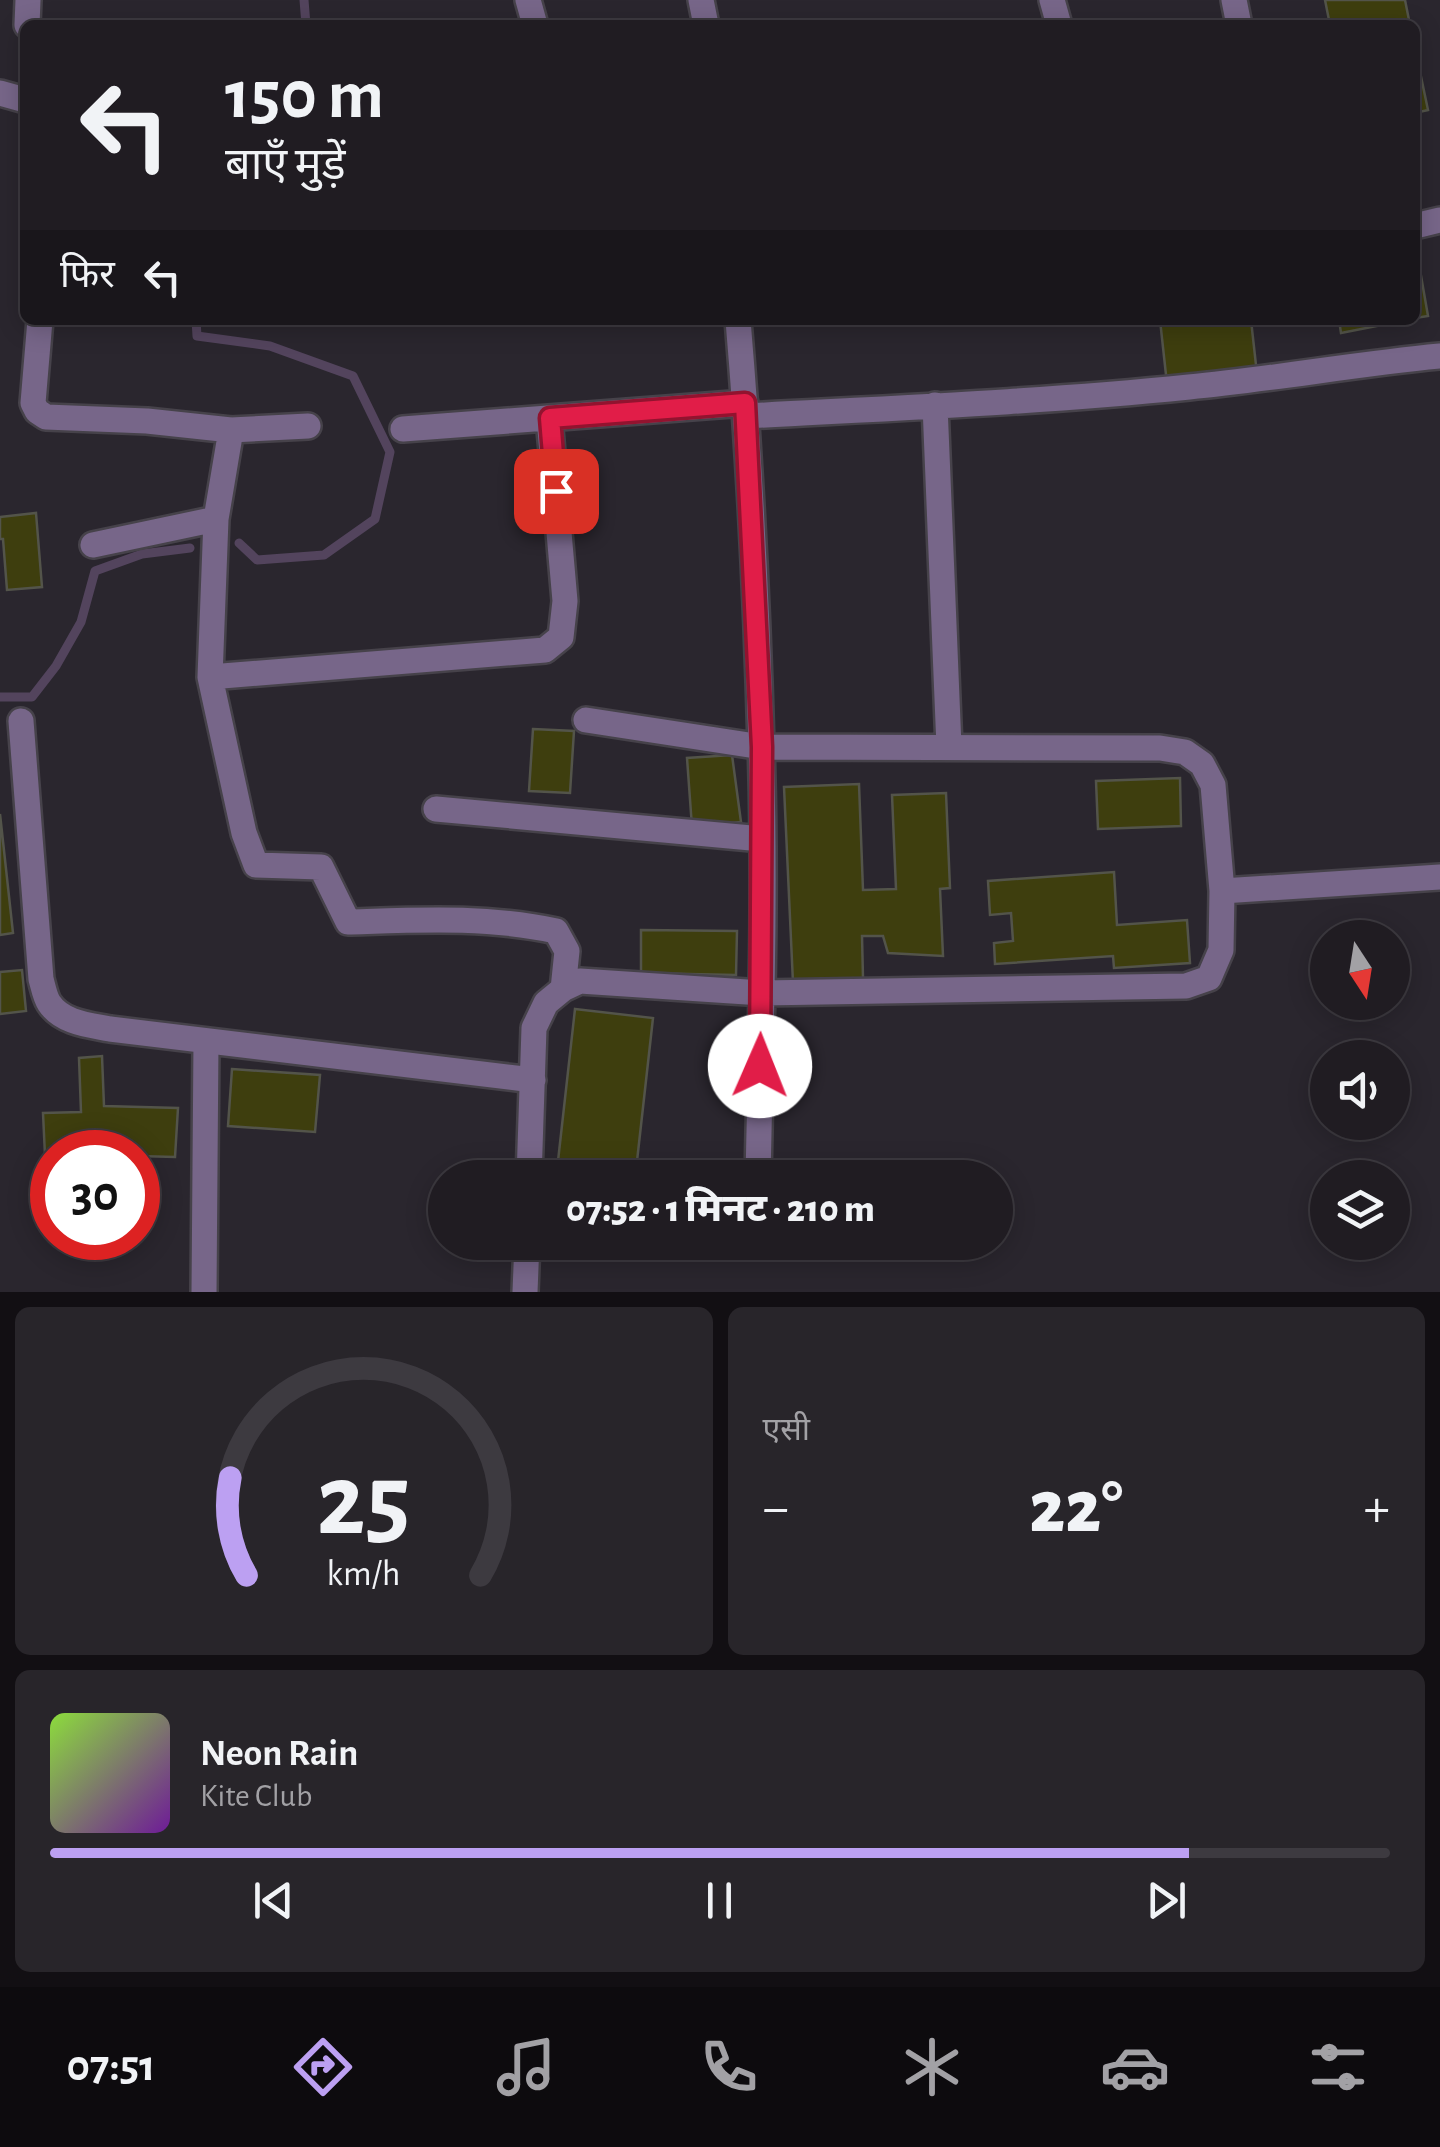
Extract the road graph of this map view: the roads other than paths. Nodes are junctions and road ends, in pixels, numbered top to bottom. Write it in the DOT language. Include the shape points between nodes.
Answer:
graph roads {
  1 [pos="40,325"];
  2 [pos="738,325"];
  3 [pos="1440,356"];
  4 [pos="935,405"];
  5 [pos="746,410"];
  6 [pos="550,418"];
  7 [pos="308,426"];
  8 [pos="403,429"];
  9 [pos="231,430"];
  10 [pos="216,519"];
  11 [pos="92,545"];
  12 [pos="210,677"];
  13 [pos="586,720"];
  14 [pos="22,721"];
  15 [pos="762,747"];
  16 [pos="949,748"];
  17 [pos="436,810"];
  18 [pos="762,839"];
  19 [pos="1440,877"];
  20 [pos="1222,891"];
  21 [pos="563,989"];
  22 [pos="762,993"];
  23 [pos="206,1041"];
  24 [pos="533,1080"];
  25 [pos="530,1160"];
  26 [pos="758,1160"];
  27 [pos="525,1260"];
  28 [pos="204,1292"];
  29 [pos="524,1292"];
  1 -- 9 [label="street" via="33,402 46,417"];
  2 -- 5 [label="street"];
  3 -- 4 [label="street" via="1195,387"];
  4 -- 5 [label="street"];
  4 -- 16 [label="street"];
  5 -- 6 [label="street"];
  5 -- 15 [label="street"];
  6 -- 8 [label="street"];
  6 -- 12 [label="street" via="565,601 561,637 545,650"];
  7 -- 9 [label="street"];
  9 -- 10 [label="street"];
  10 -- 11 [label="street"];
  10 -- 12 [label="street"];
  12 -- 21 [label="street" via="256,865 321,868 348,922 520,923 556,932 568,951"];
  13 -- 15 [label="street"];
  14 -- 23 [label="street" via="41,979 49,1003 82,1024"];
  15 -- 16 [label="street"];
  15 -- 18 [label="street"];
  16 -- 20 [label="street" via="1185,752 1202,764 1213,785"];
  17 -- 18 [label="street"];
  18 -- 22 [label="street"];
  19 -- 20 [label="street"];
  20 -- 22 [label="street" via="1221,950 1209,978 1186,986"];
  21 -- 22 [label="street" via="580,981"];
  21 -- 24 [label="street" via="546,1003 534,1028"];
  22 -- 26 [label="street"];
  23 -- 24 [label="street"];
  23 -- 28 [label="street"];
  24 -- 25 [label="street"];
  27 -- 29 [label="street"];
}
